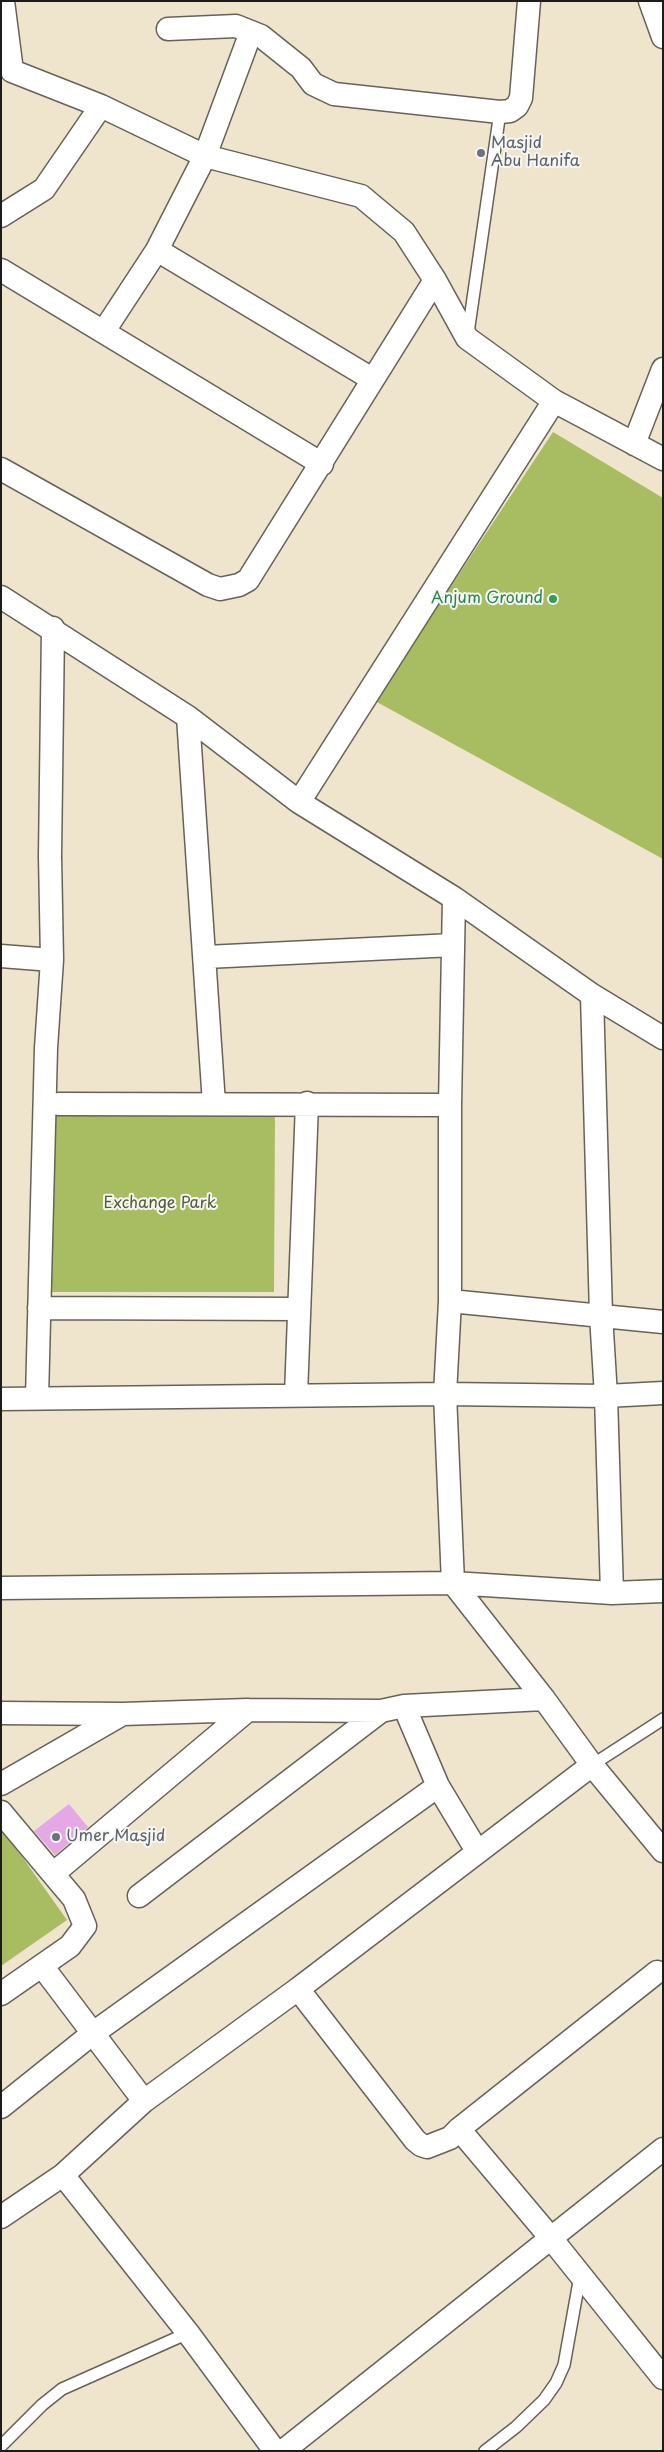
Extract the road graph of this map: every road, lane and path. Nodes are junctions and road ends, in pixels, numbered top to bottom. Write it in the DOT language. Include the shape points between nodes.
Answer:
graph roads {
  1 [pos="3,1"];
  2 [pos="529,1"];
  3 [pos="650,1"];
  4 [pos="168,29"];
  5 [pos="252,32"];
  6 [pos="663,37"];
  7 [pos="7,73"];
  8 [pos="101,106"];
  9 [pos="500,112"];
  10 [pos="205,156"];
  11 [pos="1,216"];
  12 [pos="157,250"];
  13 [pos="1,270"];
  14 [pos="435,280"];
  15 [pos="104,331"];
  16 [pos="467,338"];
  17 [pos="663,369"];
  18 [pos="372,379"];
  19 [pos="554,401"];
  20 [pos="634,444"];
  21 [pos="663,459"];
  22 [pos="322,464"];
  23 [pos="1,469"];
  24 [pos="1,597"];
  25 [pos="53,628"];
  26 [pos="188,716"];
  27 [pos="299,802"];
  28 [pos="454,898"];
  29 [pos="453,945"];
  30 [pos="1,956"];
  31 [pos="206,957"];
  32 [pos="52,960"];
  33 [pos="592,996"];
  34 [pos="663,1038"];
  35 [pos="307,1103"];
  36 [pos="59,1104"];
  37 [pos="214,1104"];
  38 [pos="450,1105"];
  39 [pos="450,1301"];
  40 [pos="40,1308"];
  41 [pos="299,1309"];
  42 [pos="600,1315"];
  43 [pos="663,1322"];
  44 [pos="663,1393"];
  45 [pos="445,1394"];
  46 [pos="296,1395"];
  47 [pos="606,1396"];
  48 [pos="37,1398"];
  49 [pos="1,1399"];
  50 [pos="453,1583"];
  51 [pos="1,1588"];
  52 [pos="663,1591"];
  53 [pos="612,1592"];
  54 [pos="544,1699"];
  55 [pos="404,1706"];
  56 [pos="248,1710"];
  57 [pos="381,1711"];
  58 [pos="1,1713"];
  59 [pos="122,1714"];
  60 [pos="663,1719"];
  61 [pos="592,1765"];
  62 [pos="1,1784"];
  63 [pos="438,1786"];
  64 [pos="1,1812"];
  65 [pos="477,1851"];
  66 [pos="663,1851"];
  67 [pos="54,1873"];
  68 [pos="139,1896"];
  69 [pos="42,1966"];
  70 [pos="657,1972"];
  71 [pos="298,1989"];
  72 [pos="2,1995"];
  73 [pos="92,2034"];
  74 [pos="144,2101"];
  75 [pos="1,2107"];
  76 [pos="459,2129"];
  77 [pos="663,2149"];
  78 [pos="63,2175"];
  79 [pos="1,2218"];
  80 [pos="550,2237"];
  81 [pos="580,2274"];
  82 [pos="188,2333"];
  83 [pos="663,2378"];
  84 [pos="1,2446"];
  85 [pos="275,2451"];
  86 [pos="282,2451"];
  87 [pos="485,2451"];
  1 -- 7 [label="street"];
  2 -- 9 [label="street" via="521,98 510,111"];
  3 -- 6 [label="street"];
  4 -- 5 [label="street" via="236,26"];
  5 -- 9 [label="street" via="262,36 301,68 313,84 334,94"];
  5 -- 10 [label="street"];
  7 -- 8 [label="street"];
  8 -- 10 [label="street"];
  8 -- 11 [label="street" via="44,189"];
  9 -- 16 [label="lane"];
  10 -- 12 [label="street"];
  10 -- 14 [label="street" via="361,196 404,232"];
  12 -- 15 [label="street"];
  12 -- 18 [label="street"];
  13 -- 15 [label="street"];
  14 -- 16 [label="street"];
  14 -- 18 [label="street"];
  15 -- 22 [label="street"];
  16 -- 19 [label="street"];
  17 -- 20 [label="street"];
  18 -- 22 [label="street"];
  19 -- 20 [label="street"];
  19 -- 27 [label="street"];
  20 -- 21 [label="street"];
  22 -- 23 [label="street" via="248,580 220,589"];
  24 -- 25 [label="street"];
  25 -- 26 [label="street"];
  25 -- 32 [label="street"];
  26 -- 27 [label="street"];
  26 -- 31 [label="street"];
  27 -- 28 [label="street"];
  28 -- 29 [label="street"];
  28 -- 33 [label="street"];
  29 -- 31 [label="street"];
  29 -- 38 [label="street"];
  30 -- 32 [label="street"];
  31 -- 37 [label="street"];
  32 -- 40 [label="street" via="46,1048"];
  33 -- 34 [label="street"];
  33 -- 42 [label="street"];
  35 -- 37 [label="street"];
  35 -- 38 [label="street"];
  35 -- 41 [label="street"];
  36 -- 37 [label="street"];
  38 -- 39 [label="street"];
  39 -- 42 [label="street"];
  39 -- 45 [label="street"];
  40 -- 41 [label="street"];
  40 -- 48 [label="street"];
  41 -- 46 [label="street"];
  42 -- 43 [label="street"];
  42 -- 47 [label="street"];
  44 -- 47 [label="street"];
  45 -- 46 [label="street"];
  45 -- 47 [label="street"];
  45 -- 50 [label="street"];
  46 -- 48 [label="street"];
  47 -- 53 [label="street"];
  48 -- 49 [label="street"];
  50 -- 51 [label="street"];
  50 -- 53 [label="street"];
  50 -- 54 [label="street"];
  52 -- 53 [label="street"];
  54 -- 55 [label="street"];
  54 -- 61 [label="street"];
  55 -- 57 [label="street"];
  55 -- 63 [label="street"];
  56 -- 57 [label="street"];
  56 -- 59 [label="street"];
  56 -- 67 [label="street"];
  57 -- 68 [label="street"];
  58 -- 59 [label="street"];
  59 -- 62 [label="street"];
  60 -- 61 [label="lane"];
  61 -- 65 [label="street"];
  61 -- 66 [label="street"];
  63 -- 65 [label="street"];
  63 -- 73 [label="street"];
  64 -- 67 [label="street"];
  65 -- 71 [label="street"];
  67 -- 69 [label="street" via="74,1898 85,1926 70,1946"];
  69 -- 72 [label="street"];
  69 -- 73 [label="street"];
  70 -- 76 [label="street"];
  71 -- 74 [label="street"];
  71 -- 76 [label="street" via="421,2146 427,2147 450,2138"];
  73 -- 74 [label="street"];
  73 -- 75 [label="street"];
  74 -- 78 [label="street"];
  76 -- 80 [label="street"];
  77 -- 80 [label="street"];
  78 -- 79 [label="street"];
  78 -- 82 [label="street"];
  80 -- 81 [label="street"];
  80 -- 86 [label="street"];
  81 -- 83 [label="street"];
  81 -- 87 [label="lane" via="564,2365 556,2383 544,2400 516,2427"];
  82 -- 84 [label="lane" via="62,2389"];
  82 -- 85 [label="street"];
}
